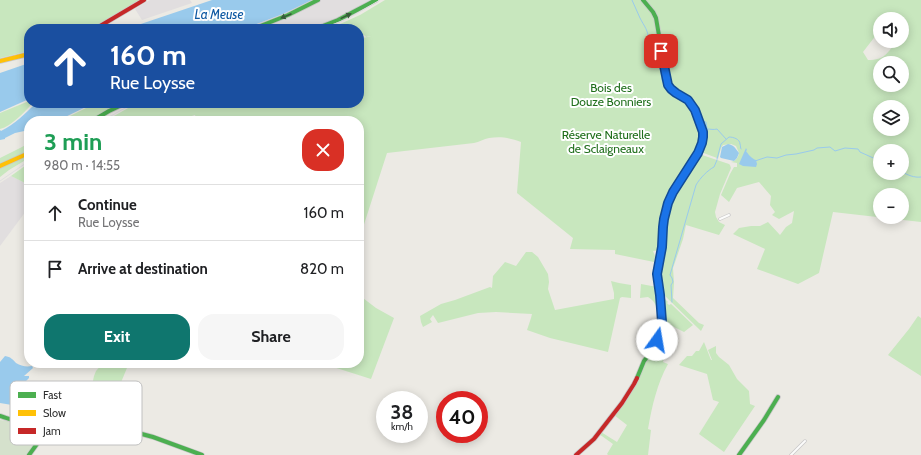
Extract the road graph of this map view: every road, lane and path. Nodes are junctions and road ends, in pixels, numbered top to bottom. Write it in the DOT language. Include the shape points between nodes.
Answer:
graph roads {
  1 [pos="144,0"];
  2 [pos="318,0"];
  3 [pos="376,0"];
  4 [pos="643,0"];
  5 [pos="103,24"];
  6 [pos="266,24"];
  7 [pos="328,24"];
  8 [pos="24,55"];
  9 [pos="0,61"];
  10 [pos="115,108"];
  11 [pos="100,116"];
  12 [pos="24,155"];
  13 [pos="0,166"];
  14 [pos="729,215"];
  15 [pos="720,218"];
  16 [pos="778,397"];
  17 [pos="0,416"];
  18 [pos="10,419"];
  19 [pos="142,434"];
  20 [pos="804,441"];
  21 [pos="37,445"];
  22 [pos="30,455"];
  23 [pos="202,455"];
  24 [pos="576,455"];
  25 [pos="739,455"];
  26 [pos="791,455"];
  1 -- 5 [label="street"];
  2 -- 6 [label="street, one-way"];
  7 -- 3 [label="street, one-way"];
  4 -- 24 [label="street" via="656,18 667,82 671,89 690,102 695,110 703,132 702,143 668,203 657,274 662,322 657,340 622,403 594,439"];
  8 -- 9 [label="street"];
  10 -- 11 [label="street"];
  12 -- 13 [label="street"];
  14 -- 15 [label="street"];
  16 -- 25 [label="street"];
  17 -- 18 [label="street"];
  19 -- 23 [label="street"];
  20 -- 26 [label="street"];
  21 -- 22 [label="street"];
}
